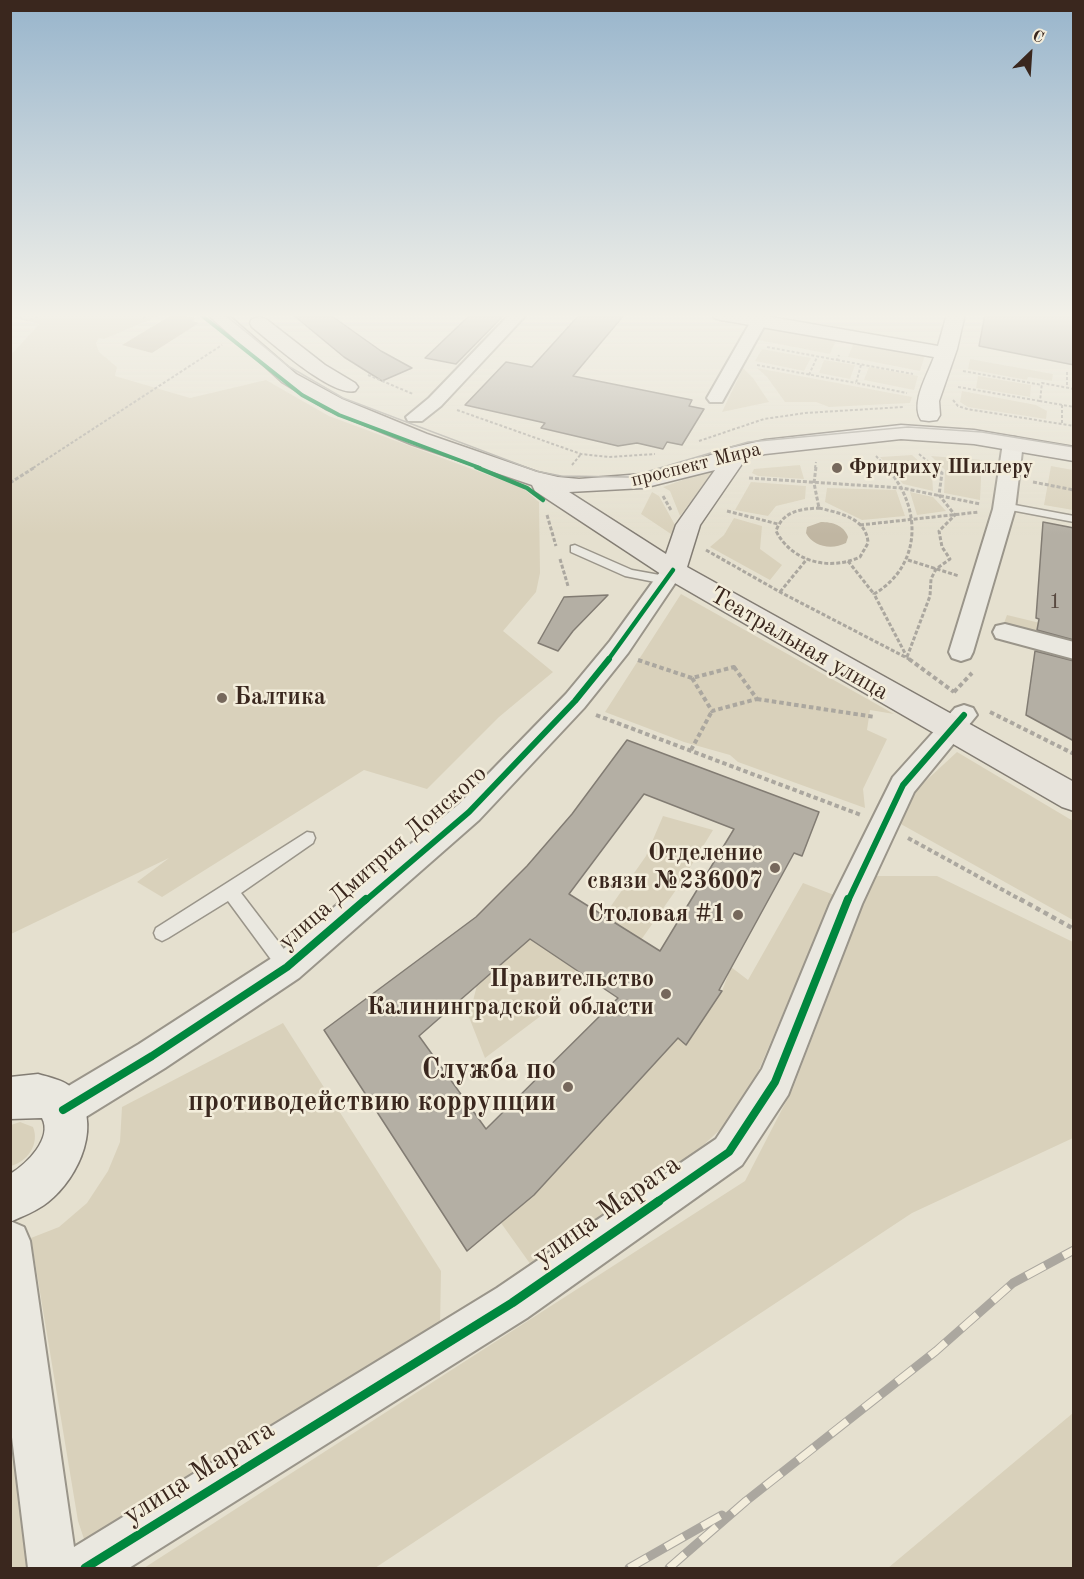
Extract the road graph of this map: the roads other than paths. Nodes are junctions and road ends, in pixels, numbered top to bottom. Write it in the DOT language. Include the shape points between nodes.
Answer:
graph roads {
  1 [pos="306,388"];
  2 [pos="349,388"];
  3 [pos="449,388"];
  4 [pos="722,388"];
  5 [pos="932,388"];
  6 [pos="716,398"];
  7 [pos="415,417"];
  8 [pos="924,418"];
  9 [pos="892,419"];
  10 [pos="1068,431"];
  11 [pos="1012,442"];
  12 [pos="1074,454"];
  13 [pos="661,457"];
  14 [pos="744,462"];
  15 [pos="541,471"];
  16 [pos="579,486"];
  17 [pos="1004,508"];
  18 [pos="633,510"];
  19 [pos="1074,519"];
  20 [pos="575,549"];
  21 [pos="680,562"];
  22 [pos="1005,632"];
  23 [pos="1074,651"];
  24 [pos="961,652"];
  25 [pos="963,712"];
  26 [pos="1074,779"];
  27 [pos="1074,798"];
  28 [pos="307,838"];
  29 [pos="230,891"];
  30 [pos="162,933"];
  31 [pos="287,967"];
  32 [pos="10,1098"];
  33 [pos="63,1110"];
  34 [pos="10,1198"];
  35 [pos="10,1241"];
  36 [pos="52,1569"];
  37 [pos="85,1569"];
  1 -- 15 [label="main road, проспект Мира" via="334,404 419,439"];
  2 -- 7 [label="main road, проспект Мира"];
  3 -- 7 [label="street"];
  4 -- 6 [label="street"];
  5 -- 8 [label="street"];
  7 -- 15 [label="main road, проспект Мира"];
  8 -- 9 [label="main road, проспект Мира"];
  8 -- 11 [label="main road, проспект Мира"];
  9 -- 13 [label="main road, проспект Мира" via="750,431"];
  9 -- 14 [label="main road, проспект Мира"];
  10 -- 11 [label="main road, проспект Мира"];
  11 -- 12 [label="main road, проспект Мира"];
  11 -- 17 [label="street"];
  13 -- 15 [label="main road, проспект Мира" via="612,470"];
  13 -- 18 [label="main road"];
  14 -- 18 [label="main road, проспект Мира" via="693,470"];
  14 -- 21 [label="main road, улица Дмитрия Донского" via="688,525"];
  15 -- 16 [label="main road, проспект Мира"];
  15 -- 18 [label="main road, Театральная улица"];
  16 -- 18 [label="main road, Театральная улица"];
  16 -- 18 [label="main road, проспект Мира"];
  17 -- 19 [label="lane"];
  17 -- 24 [label="street"];
  18 -- 21 [label="main road, Театральная улица"];
  20 -- 21 [label="lane" via="629,573"];
  21 -- 25 [label="main road, Театральная улица"];
  21 -- 31 [label="street, улица Дмитрия Донского" via="575,701 469,812"];
  22 -- 23 [label="street"];
  25 -- 26 [label="main road, Театральная улица"];
  25 -- 27 [label="main road, Театральная улица" via="995,753"];
  25 -- 37 [label="street, улица Марата" via="903,785 846,904 776,1082 729,1152 512,1303"];
  28 -- 29 [label="lane"];
  29 -- 30 [label="lane"];
  29 -- 31 [label="lane"];
  31 -- 33 [label="street, улица Дмитрия Донского"];
  32 -- 33 [label="street" via="46,1095"];
  33 -- 34 [label="street" via="67,1121 65,1141 56,1163 40,1182"];
  35 -- 36 [label="street"];
}
